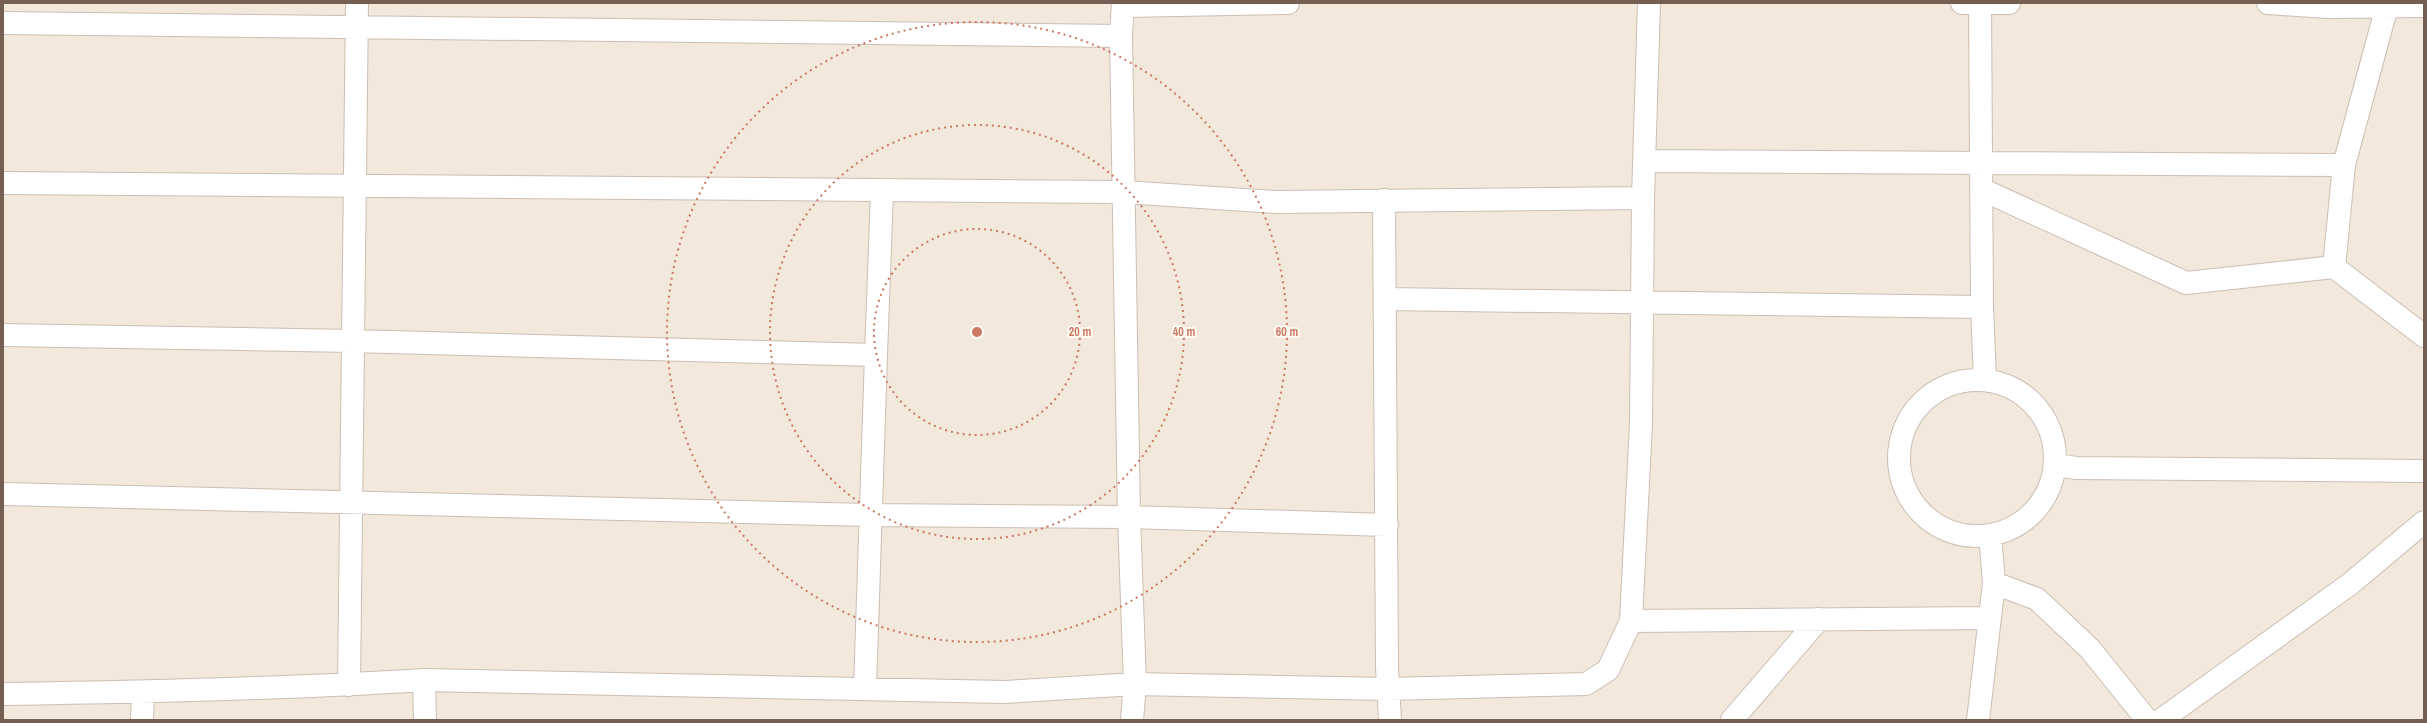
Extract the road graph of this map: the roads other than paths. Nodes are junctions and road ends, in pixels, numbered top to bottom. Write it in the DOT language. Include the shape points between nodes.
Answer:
graph roads {
  1 [pos="357,3"];
  2 [pos="1288,3"];
  3 [pos="1649,3"];
  4 [pos="2009,3"];
  5 [pos="2268,3"];
  6 [pos="1124,4"];
  7 [pos="1974,4"];
  8 [pos="2387,6"];
  9 [pos="2424,6"];
  10 [pos="3,23"];
  11 [pos="357,26"];
  12 [pos="1120,36"];
  13 [pos="1644,162"];
  14 [pos="1981,163"];
  15 [pos="2344,166"];
  16 [pos="3,183"];
  17 [pos="354,184"];
  18 [pos="1981,189"];
  19 [pos="882,191"];
  20 [pos="1124,192"];
  21 [pos="1643,198"];
  22 [pos="1384,200"];
  23 [pos="2334,267"];
  24 [pos="1386,299"];
  25 [pos="1643,302"];
  26 [pos="1982,307"];
  27 [pos="3,335"];
  28 [pos="2424,336"];
  29 [pos="352,341"];
  30 [pos="876,355"];
  31 [pos="1985,380"];
  32 [pos="2056,466"];
  33 [pos="2424,471"];
  34 [pos="3,494"];
  35 [pos="350,503"];
  36 [pos="870,515"];
  37 [pos="1129,517"];
  38 [pos="2424,522"];
  39 [pos="1386,525"];
  40 [pos="1990,535"];
  41 [pos="1994,583"];
  42 [pos="1990,618"];
  43 [pos="1819,620"];
  44 [pos="1631,621"];
  45 [pos="424,680"];
  46 [pos="1135,684"];
  47 [pos="349,685"];
  48 [pos="865,689"];
  49 [pos="1388,689"];
  50 [pos="143,692"];
  51 [pos="3,694"];
  52 [pos="142,720"];
  53 [pos="425,720"];
  54 [pos="1132,720"];
  55 [pos="1390,720"];
  56 [pos="1732,720"];
  57 [pos="1978,720"];
  58 [pos="2148,720"];
  59 [pos="2161,720"];
  1 -- 11 [label="street"];
  2 -- 6 [label="street"];
  3 -- 13 [label="street"];
  4 -- 7 [label="street"];
  5 -- 8 [label="street" via="2327,7"];
  6 -- 12 [label="street"];
  7 -- 14 [label="street"];
  8 -- 9 [label="street"];
  8 -- 15 [label="street"];
  10 -- 11 [label="street"];
  11 -- 12 [label="street"];
  11 -- 17 [label="street"];
  12 -- 20 [label="street"];
  13 -- 14 [label="street"];
  13 -- 21 [label="street"];
  14 -- 15 [label="street"];
  14 -- 18 [label="street"];
  15 -- 23 [label="street"];
  16 -- 17 [label="street"];
  17 -- 19 [label="street"];
  17 -- 29 [label="street"];
  18 -- 23 [label="street" via="2186,283"];
  18 -- 26 [label="street"];
  19 -- 20 [label="street"];
  19 -- 30 [label="street"];
  20 -- 22 [label="street" via="1275,202"];
  20 -- 37 [label="street"];
  21 -- 22 [label="street"];
  21 -- 25 [label="street"];
  22 -- 24 [label="street"];
  23 -- 28 [label="street"];
  24 -- 25 [label="street"];
  24 -- 39 [label="street"];
  25 -- 26 [label="street"];
  25 -- 44 [label="street" via="1641,423"];
  26 -- 31 [label="street"];
  27 -- 29 [label="street"];
  29 -- 30 [label="street"];
  29 -- 35 [label="street"];
  30 -- 36 [label="street"];
  31 -- 32 [label="street" via="2005,384 2023,394 2038,408 2049,425 2055,445"];
  31 -- 40 [label="street" via="1964,381 1944,386 1927,397 1913,412 1898,450 1899,471 1905,490 1916,508 1931,522 1949,531 1970,536"];
  32 -- 33 [label="street"];
  32 -- 40 [label="street" via="2051,486 2032,514 2010,530"];
  34 -- 35 [label="street"];
  35 -- 36 [label="street"];
  35 -- 47 [label="street"];
  36 -- 37 [label="street"];
  36 -- 48 [label="street"];
  37 -- 39 [label="street"];
  37 -- 46 [label="street"];
  38 -- 59 [label="street" via="2350,584"];
  39 -- 49 [label="street"];
  40 -- 41 [label="street"];
  41 -- 42 [label="street"];
  41 -- 58 [label="street" via="2037,599 2090,649"];
  42 -- 43 [label="street"];
  42 -- 57 [label="street"];
  43 -- 44 [label="street"];
  43 -- 56 [label="street"];
  44 -- 49 [label="street" via="1608,670 1586,684"];
  45 -- 47 [label="street"];
  45 -- 48 [label="street"];
  45 -- 53 [label="street"];
  46 -- 48 [label="street" via="1005,692"];
  46 -- 49 [label="street"];
  46 -- 54 [label="street"];
  47 -- 50 [label="street"];
  49 -- 55 [label="street"];
  50 -- 51 [label="street"];
  50 -- 52 [label="street"];
}
